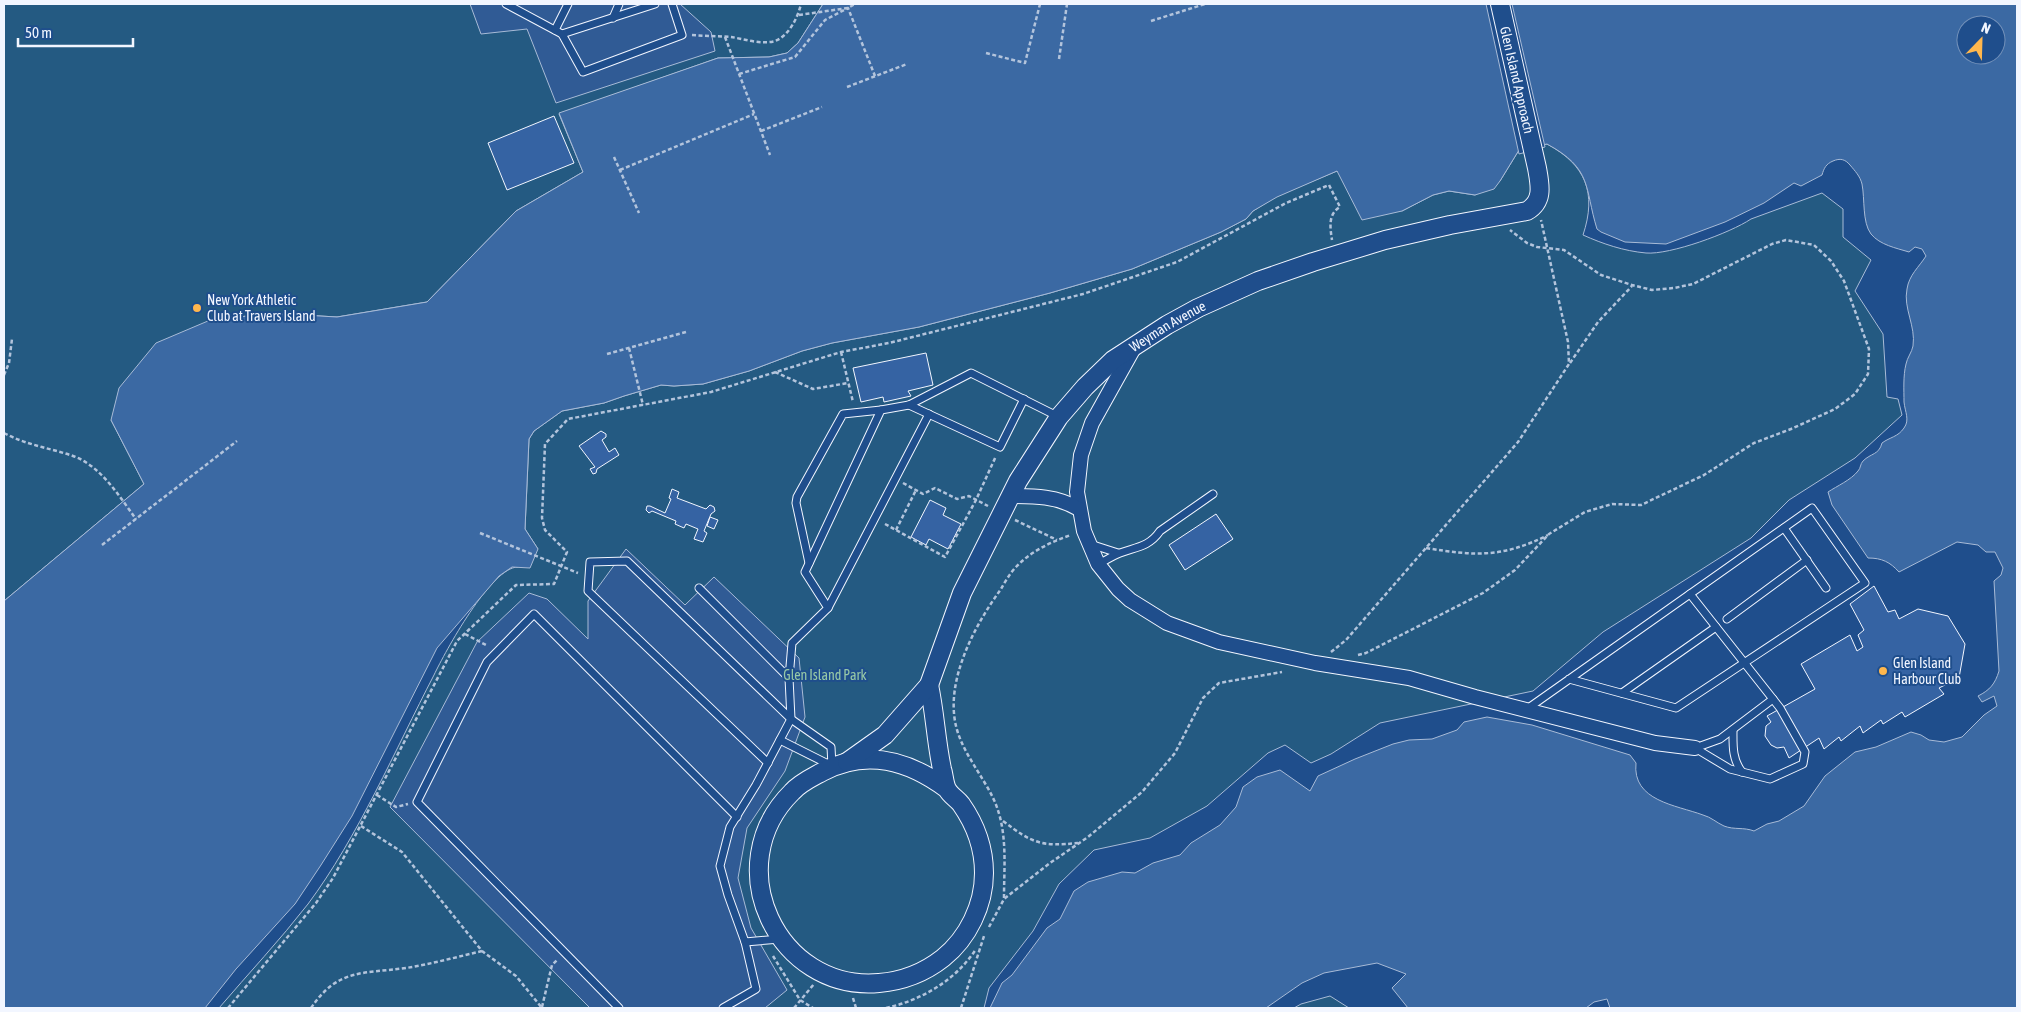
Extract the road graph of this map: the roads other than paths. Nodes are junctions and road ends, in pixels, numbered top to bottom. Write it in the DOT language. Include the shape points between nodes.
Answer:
graph roads {
  1 [pos="506,4"];
  2 [pos="568,4"];
  3 [pos="619,4"];
  4 [pos="655,4"];
  5 [pos="672,4"];
  6 [pos="1500,4"];
  7 [pos="612,18"];
  8 [pos="559,32"];
  9 [pos="1537,204"];
  10 [pos="1135,346"];
  11 [pos="1024,399"];
  12 [pos="909,405"];
  13 [pos="881,410"];
  14 [pos="929,414"];
  15 [pos="1059,417"];
  16 [pos="1213,494"];
  17 [pos="1010,496"];
  18 [pos="1079,509"];
  19 [pos="1784,528"];
  20 [pos="1090,544"];
  21 [pos="1118,553"];
  22 [pos="1807,560"];
  23 [pos="809,564"];
  24 [pos="1098,564"];
  25 [pos="699,588"];
  26 [pos="1826,588"];
  27 [pos="1690,594"];
  28 [pos="828,608"];
  29 [pos="1727,619"];
  30 [pos="1716,627"];
  31 [pos="1744,663"];
  32 [pos="789,678"];
  33 [pos="1569,679"];
  34 [pos="929,685"];
  35 [pos="1622,693"];
  36 [pos="1773,699"];
  37 [pos="1525,710"];
  38 [pos="792,719"];
  39 [pos="1733,730"];
  40 [pos="780,740"];
  41 [pos="1695,748"];
  42 [pos="768,763"];
  43 [pos="839,764"];
  44 [pos="1742,772"];
  45 [pos="947,789"];
  46 [pos="737,817"];
  47 [pos="781,939"];
  48 [pos="745,942"];
  49 [pos="619,1008"];
  50 [pos="723,1008"];
  1 -- 8 [label="lane"];
  2 -- 8 [label="lane"];
  3 -- 7 [label="lane"];
  4 -- 7 [label="lane"];
  5 -- 8 [label="lane" via="682,35 583,72"];
  6 -- 9 [label="street, Glen Island Approach" via="1534,155 1540,194"];
  7 -- 8 [label="lane"];
  9 -- 10 [label="street, Weyman Avenue" via="1527,211 1386,240 1258,281 1198,308"];
  10 -- 15 [label="street, Weyman Avenue" via="1099,373"];
  10 -- 18 [label="street" via="1102,402 1084,446 1078,470"];
  11 -- 12 [label="lane" via="971,373"];
  11 -- 14 [label="lane" via="1000,447"];
  11 -- 15 [label="lane"];
  12 -- 13 [label="lane"];
  12 -- 14 [label="lane"];
  13 -- 23 [label="lane"];
  13 -- 23 [label="lane" via="843,414 797,497"];
  14 -- 28 [label="lane"];
  15 -- 17 [label="street, Weyman Avenue"];
  16 -- 21 [label="lane" via="1160,531 1145,546"];
  17 -- 18 [label="street" via="1057,499"];
  17 -- 34 [label="street, Weyman Avenue" via="962,594"];
  18 -- 20 [label="street"];
  19 -- 22 [label="lane"];
  19 -- 27 [label="lane"];
  19 -- 31 [label="lane" via="1812,508 1865,583"];
  20 -- 21 [label="lane"];
  20 -- 24 [label="street"];
  21 -- 24 [label="lane"];
  22 -- 26 [label="lane"];
  22 -- 29 [label="lane"];
  23 -- 28 [label="lane" via="805,572"];
  24 -- 37 [label="street" via="1130,600 1167,623 1219,642 1315,663 1409,678"];
  25 -- 32 [label="lane"];
  27 -- 30 [label="lane"];
  27 -- 33 [label="lane"];
  28 -- 32 [label="lane" via="792,643"];
  30 -- 31 [label="lane"];
  30 -- 35 [label="lane"];
  31 -- 35 [label="lane" via="1676,708"];
  31 -- 36 [label="lane"];
  32 -- 38 [label="lane"];
  33 -- 35 [label="lane"];
  33 -- 37 [label="lane"];
  34 -- 43 [label="street" via="885,735"];
  34 -- 45 [label="street"];
  36 -- 39 [label="lane"];
  36 -- 44 [label="lane" via="1805,752 1803,764 1770,779"];
  37 -- 41 [label="street" via="1655,743"];
  38 -- 40 [label="lane"];
  38 -- 42 [label="lane" via="627,561 590,562 588,591"];
  38 -- 43 [label="lane" via="831,747"];
  39 -- 41 [label="lane" via="1720,739"];
  39 -- 44 [label="lane" via="1733,752 1736,765"];
  40 -- 42 [label="lane"];
  40 -- 43 [label="lane"];
  41 -- 44 [label="lane" via="1730,769"];
  42 -- 46 [label="lane"];
  43 -- 45 [label="street" via="862,760 895,762 927,775"];
  43 -- 47 [label="street" via="803,782 791,792 764,837 759,857 759,885 765,910"];
  45 -- 47 [label="street" via="970,819 982,856 982,892 976,912 964,936 948,954 914,976 868,984 823,974 805,963"];
  46 -- 48 [label="lane" via="730,827 720,866"];
  46 -- 49 [label="lane" via="534,614 487,662 417,802"];
  47 -- 48 [label="lane"];
  48 -- 50 [label="lane" via="756,989"];
}
